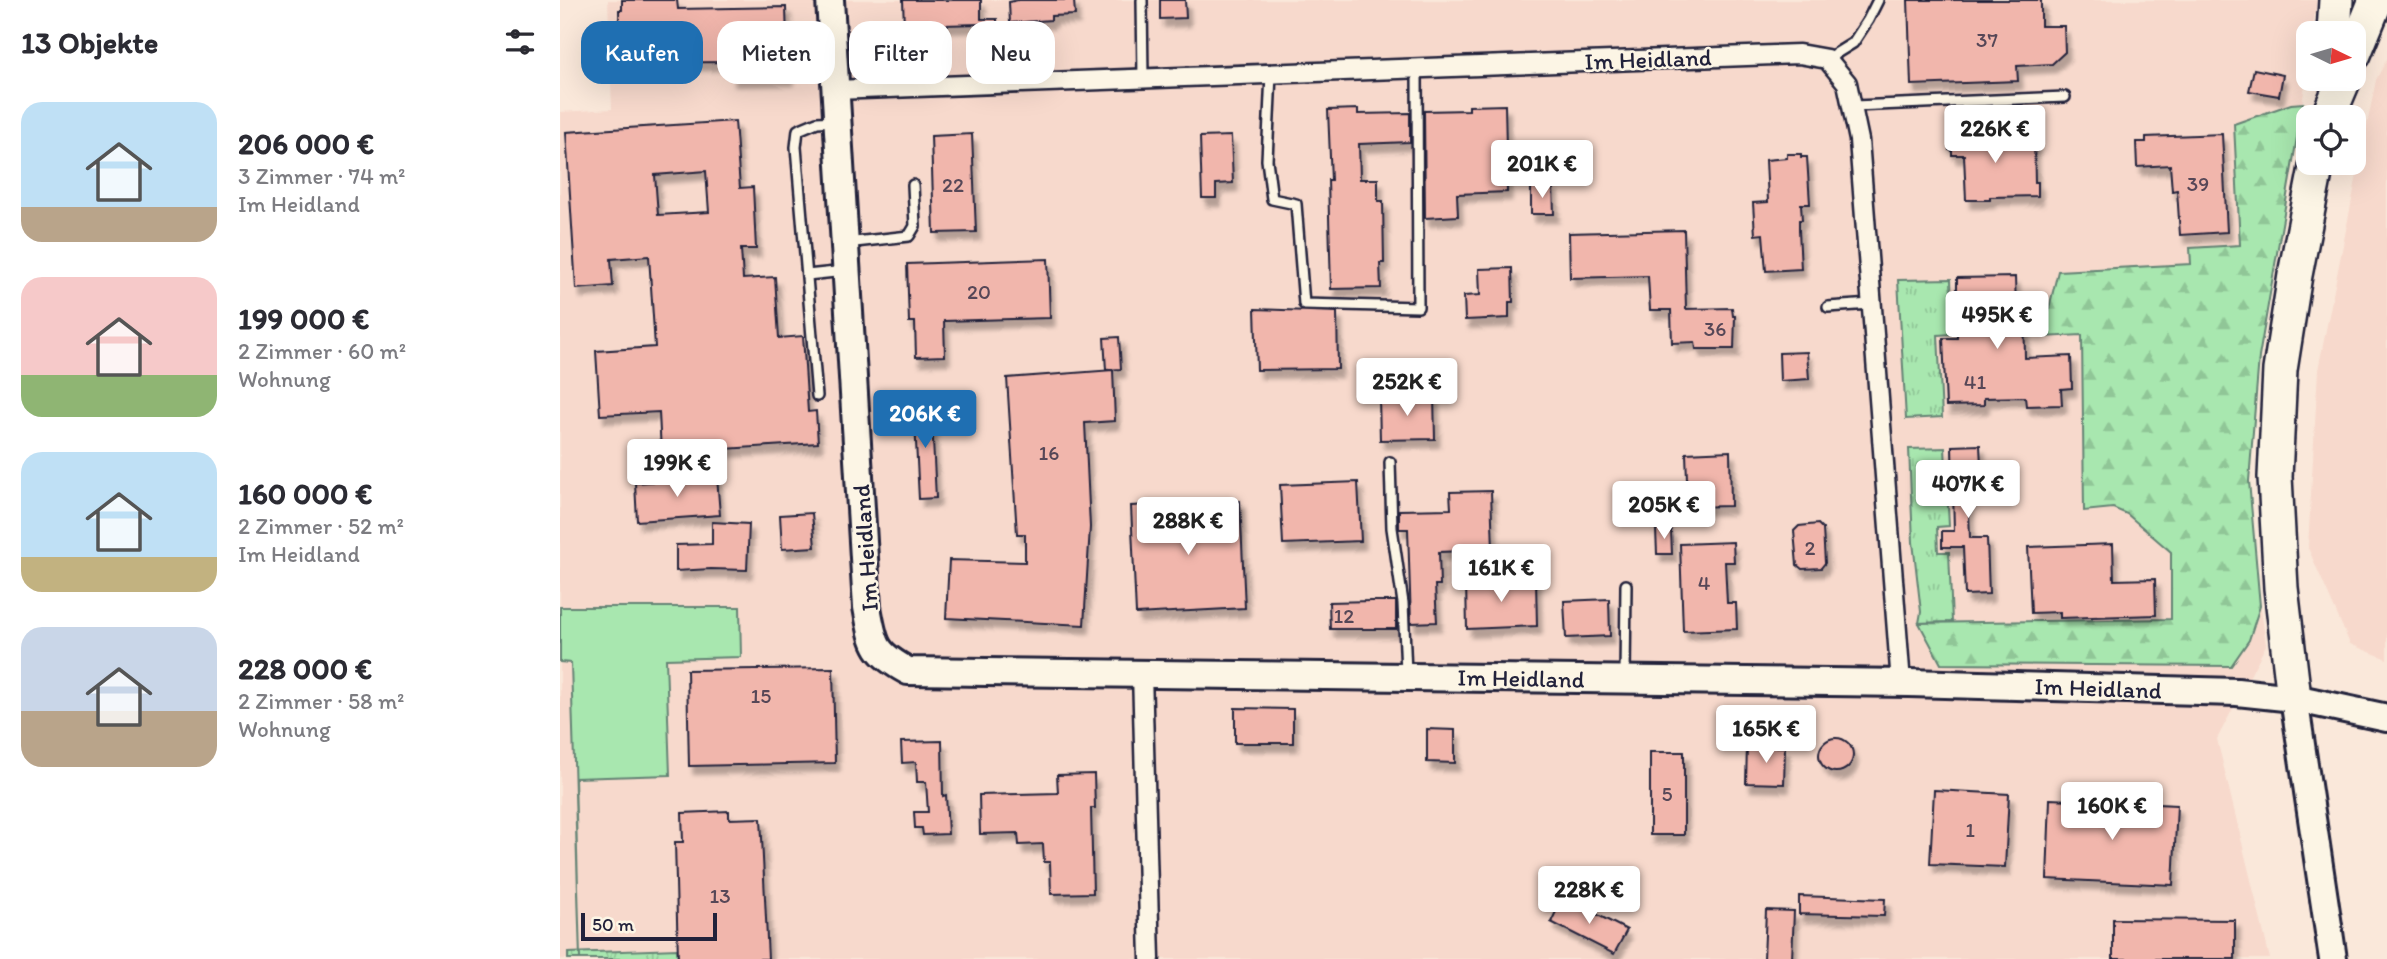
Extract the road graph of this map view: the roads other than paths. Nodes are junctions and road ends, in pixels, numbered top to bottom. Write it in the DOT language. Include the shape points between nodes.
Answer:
graph roads {
  1 [pos="830,0"];
  2 [pos="1142,0"];
  3 [pos="1878,0"];
  4 [pos="2336,0"];
  5 [pos="2357,0"];
  6 [pos="2376,0"];
  7 [pos="2334,21"];
  8 [pos="2352,21"];
  9 [pos="2366,25"];
  10 [pos="1827,59"];
  11 [pos="1418,68"];
  12 [pos="1271,74"];
  13 [pos="1143,78"];
  14 [pos="835,90"];
  15 [pos="2065,97"];
  16 [pos="1853,106"];
  17 [pos="837,121"];
  18 [pos="2315,175"];
  19 [pos="913,185"];
  20 [pos="845,243"];
  21 [pos="846,271"];
  22 [pos="807,275"];
  23 [pos="1871,304"];
  24 [pos="1828,307"];
  25 [pos="817,396"];
  26 [pos="1390,462"];
  27 [pos="1626,584"];
  28 [pos="1142,673"];
  29 [pos="1406,676"];
  30 [pos="1625,679"];
  31 [pos="1901,683"];
  32 [pos="2294,698"];
  33 [pos="2387,718"];
  34 [pos="1150,959"];
  35 [pos="2333,959"];
  1 -- 14 [label="street, Im Heidland"];
  2 -- 13 [label="lane"];
  3 -- 10 [label="lane" via="1853,43"];
  4 -- 7 [label="highway"];
  5 -- 8 [label="highway"];
  6 -- 9 [label="highway"];
  10 -- 11 [label="street, Im Heidland" via="1799,54"];
  10 -- 16 [label="street" via="1847,83"];
  11 -- 12 [label="street, Im Heidland"];
  11 -- 12 [label="lane" via="1418,307 1304,304 1296,204 1272,199 1267,160"];
  12 -- 13 [label="street, Im Heidland"];
  13 -- 14 [label="street, Im Heidland"];
  14 -- 17 [label="street, Im Heidland"];
  15 -- 16 [label="lane"];
  16 -- 23 [label="street"];
  17 -- 20 [label="street, Im Heidland"];
  17 -- 22 [label="lane" via="817,122 798,130"];
  18 -- 32 [label="highway" via="2279,384 2275,477 2281,588"];
  19 -- 20 [label="lane" via="915,226 909,236"];
  20 -- 21 [label="street, Im Heidland"];
  21 -- 22 [label="lane"];
  21 -- 28 [label="street, Im Heidland" via="867,607 873,637 885,659 908,671"];
  22 -- 25 [label="lane"];
  23 -- 24 [label="lane"];
  23 -- 31 [label="street"];
  26 -- 29 [label="lane"];
  27 -- 30 [label="lane"];
  28 -- 29 [label="street, Im Heidland"];
  28 -- 34 [label="street"];
  29 -- 30 [label="street, Im Heidland"];
  30 -- 31 [label="street, Im Heidland"];
  31 -- 32 [label="street, Im Heidland" via="2237,692"];
  32 -- 33 [label="street, Im Heidland"];
  32 -- 35 [label="street"];
}
